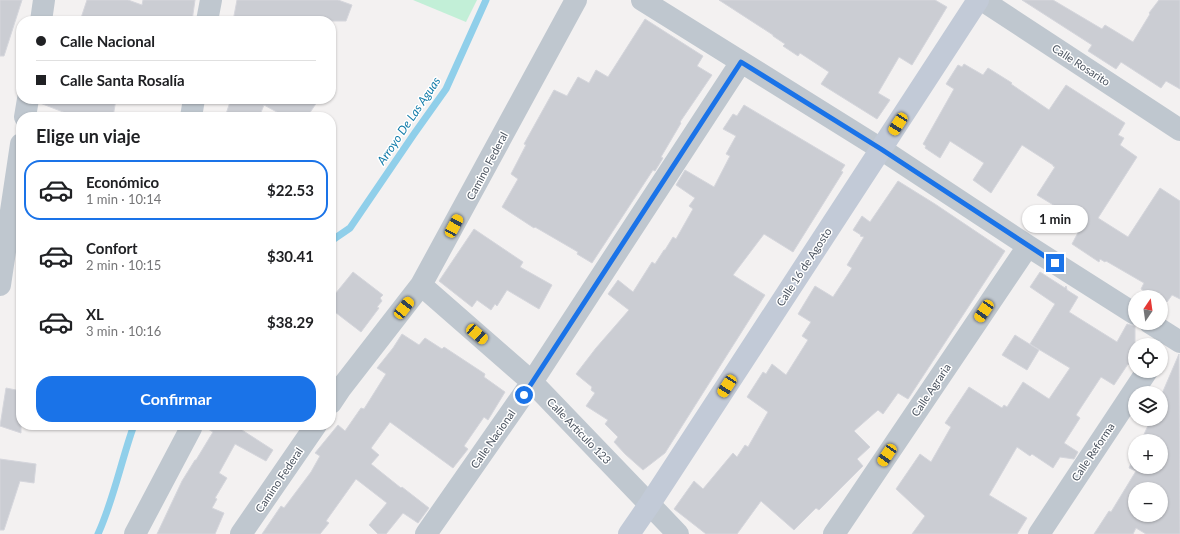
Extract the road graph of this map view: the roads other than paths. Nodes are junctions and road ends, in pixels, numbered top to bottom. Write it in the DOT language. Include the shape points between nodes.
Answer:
graph roads {
  1 [pos="44,0"];
  2 [pos="210,0"];
  3 [pos="576,0"];
  4 [pos="642,0"];
  5 [pos="978,0"];
  6 [pos="982,0"];
  7 [pos="42,16"];
  8 [pos="208,16"];
  9 [pos="741,62"];
  10 [pos="1180,130"];
  11 [pos="881,149"];
  12 [pos="16,175"];
  13 [pos="10,212"];
  14 [pos="1028,246"];
  15 [pos="0,285"];
  16 [pos="421,286"];
  17 [pos="1128,310"];
  18 [pos="1157,330"];
  19 [pos="1170,343"];
  20 [pos="1142,378"];
  21 [pos="532,382"];
  22 [pos="336,396"];
  23 [pos="190,430"];
  24 [pos="313,430"];
  25 [pos="649,505"];
  26 [pos="135,534"];
  27 [pos="241,534"];
  28 [pos="426,534"];
  29 [pos="629,534"];
  30 [pos="678,534"];
  31 [pos="834,534"];
  32 [pos="1039,534"];
  1 -- 7 [label="street"];
  2 -- 8 [label="street"];
  3 -- 16 [label="street, Camino Federal"];
  4 -- 9 [label="street"];
  5 -- 11 [label="street, Calle 16 de Agosto"];
  6 -- 10 [label="street, Calle Rosarito"];
  9 -- 11 [label="street"];
  9 -- 21 [label="street, Calle Nacional"];
  11 -- 14 [label="street"];
  11 -- 25 [label="street, Calle 16 de Agosto"];
  12 -- 13 [label="street"];
  13 -- 15 [label="street"];
  14 -- 17 [label="street"];
  14 -- 31 [label="street, Calle Agraria"];
  16 -- 21 [label="street, Calle Artículo 123"];
  16 -- 22 [label="street, Camino Federal"];
  18 -- 19 [label="street"];
  20 -- 32 [label="street, Calle Reforma"];
  21 -- 25 [label="street, Calle Artículo 123"];
  21 -- 28 [label="street, Calle Nacional"];
  23 -- 26 [label="street"];
  24 -- 27 [label="street, Camino Federal"];
  25 -- 29 [label="street, Calle 16 de Agosto"];
  25 -- 30 [label="street, Calle Artículo 123"];
}
